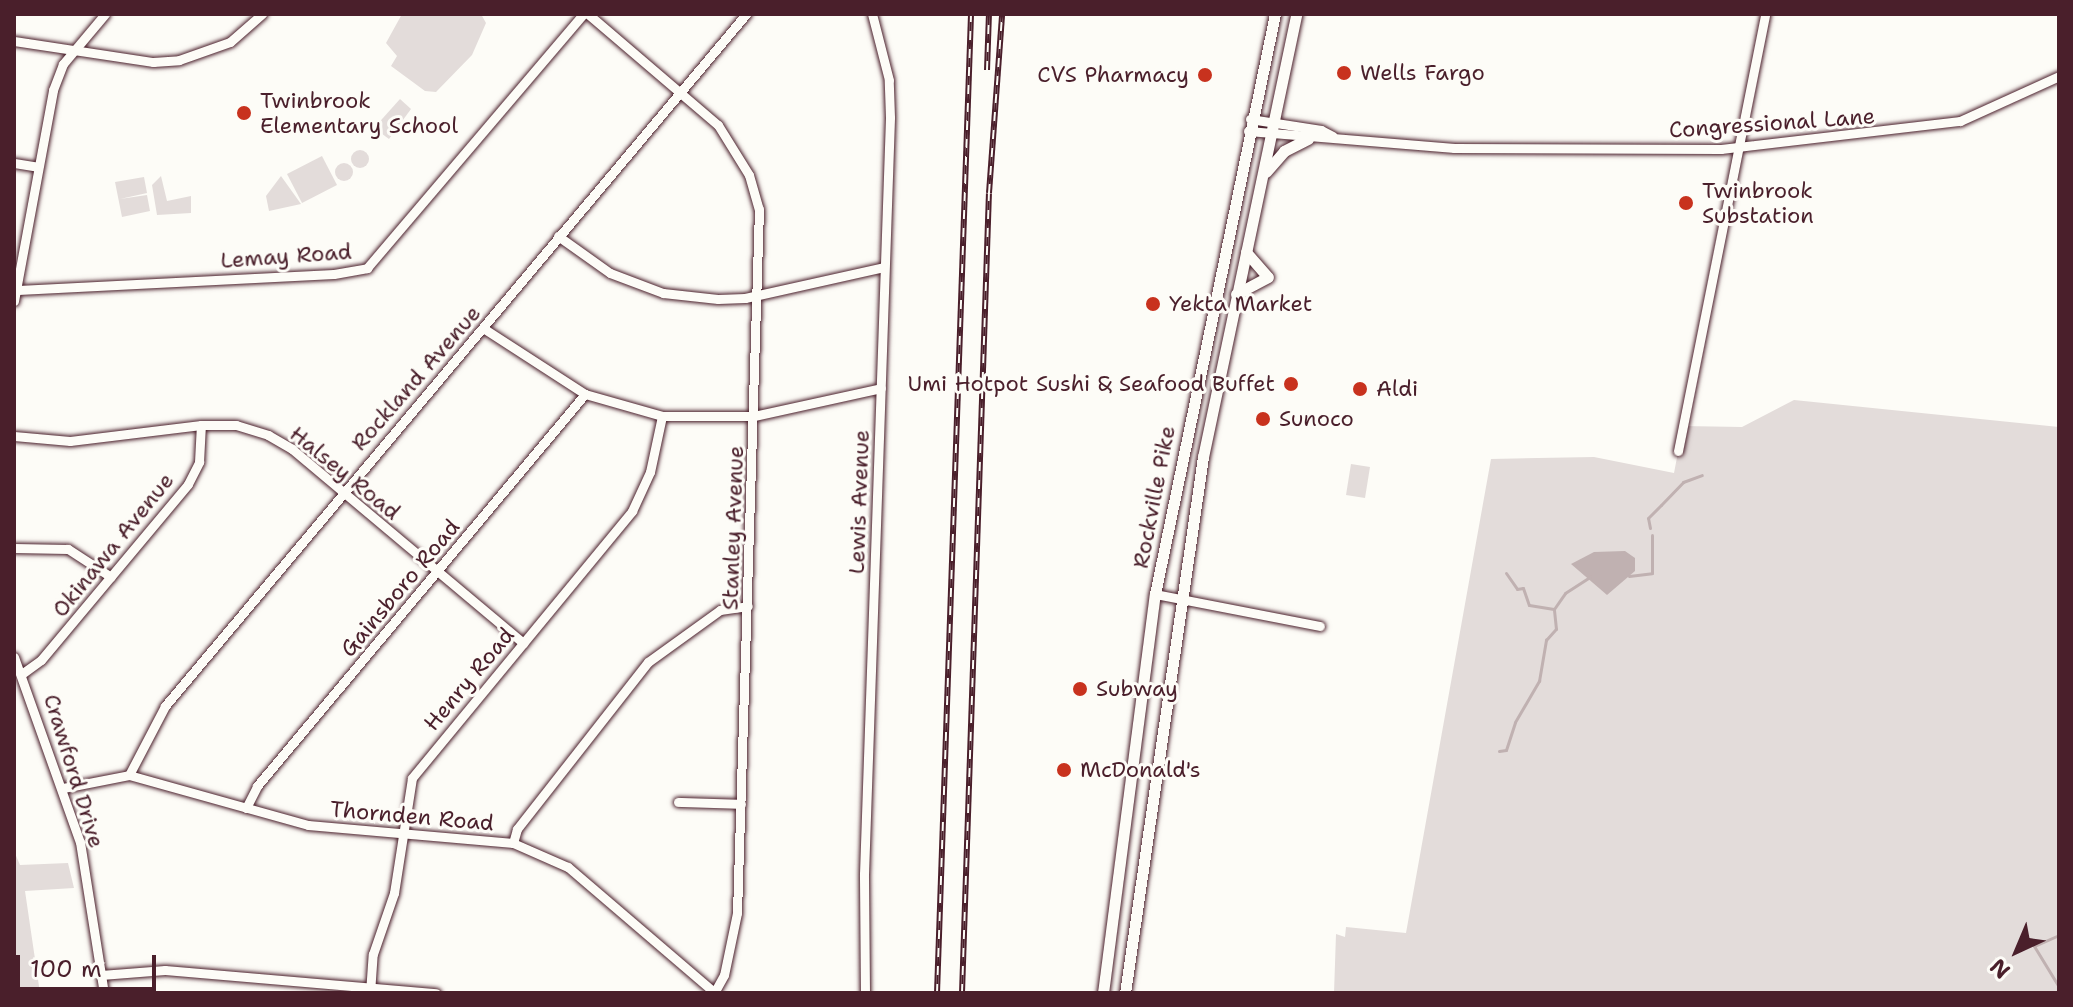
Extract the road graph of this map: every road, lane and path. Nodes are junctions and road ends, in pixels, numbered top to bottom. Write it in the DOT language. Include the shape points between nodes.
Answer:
graph roads {
  1 [pos="105,14"];
  2 [pos="262,14"];
  3 [pos="586,14"];
  4 [pos="746,14"];
  5 [pos="872,14"];
  6 [pos="1275,14"];
  7 [pos="1296,14"];
  8 [pos="1765,14"];
  9 [pos="14,41"];
  10 [pos="73,50"];
  11 [pos="2059,76"];
  12 [pos="678,90"];
  13 [pos="1274,122"];
  14 [pos="1249,125"];
  15 [pos="1272,135"];
  16 [pos="1333,136"];
  17 [pos="1308,139"];
  18 [pos="1739,146"];
  19 [pos="14,163"];
  20 [pos="38,167"];
  21 [pos="1262,180"];
  22 [pos="558,236"];
  23 [pos="1246,252"];
  24 [pos="884,267"];
  25 [pos="18,290"];
  26 [pos="1236,294"];
  27 [pos="759,295"];
  28 [pos="14,301"];
  29 [pos="483,328"];
  30 [pos="881,388"];
  31 [pos="585,394"];
  32 [pos="662,416"];
  33 [pos="754,416"];
  34 [pos="201,425"];
  35 [pos="14,436"];
  36 [pos="1678,451"];
  37 [pos="342,491"];
  38 [pos="14,548"];
  39 [pos="438,572"];
  40 [pos="111,577"];
  41 [pos="1155,594"];
  42 [pos="1179,601"];
  43 [pos="748,606"];
  44 [pos="1320,626"];
  45 [pos="523,643"];
  46 [pos="14,657"];
  47 [pos="23,673"];
  48 [pos="129,775"];
  49 [pos="63,788"];
  50 [pos="678,802"];
  51 [pos="741,804"];
  52 [pos="246,808"];
  53 [pos="400,834"];
  54 [pos="513,843"];
  55 [pos="101,975"];
  56 [pos="370,990"];
  57 [pos="104,993"];
  58 [pos="436,993"];
  59 [pos="715,993"];
  60 [pos="865,993"];
  61 [pos="1103,993"];
  62 [pos="1125,993"];
  1 -- 10 [label="street"];
  2 -- 10 [label="street" via="230,42 179,60 153,62"];
  3 -- 12 [label="street, Stanley Avenue"];
  3 -- 25 [label="street, Lemay Road" via="367,268"];
  4 -- 12 [label="street, Rockland Avenue"];
  5 -- 24 [label="street, Lewis Avenue" via="889,80"];
  6 -- 14 [label="main road, Rockville Pike"];
  7 -- 13 [label="main road, Rockville Pike"];
  8 -- 18 [label="street"];
  9 -- 10 [label="street"];
  10 -- 20 [label="street" via="53,90"];
  11 -- 18 [label="street, Congressional Lane" via="1960,121 1911,131"];
  12 -- 22 [label="street, Rockland Avenue"];
  12 -- 27 [label="street, Stanley Avenue" via="718,125 749,175 759,209"];
  13 -- 14 [label="street, Congressional Lane"];
  13 -- 15 [label="main road, Rockville Pike"];
  13 -- 16 [label="street, Congressional Lane"];
  14 -- 15 [label="street, Congressional Lane"];
  14 -- 41 [label="main road, Rockville Pike"];
  15 -- 17 [label="street, Congressional Lane"];
  15 -- 21 [label="main road, Rockville Pike"];
  16 -- 17 [label="street, Congressional Lane"];
  16 -- 18 [label="street, Congressional Lane" via="1454,148"];
  17 -- 21 [label="main road" via="1284,151"];
  18 -- 36 [label="street"];
  19 -- 20 [label="street"];
  20 -- 25 [label="street"];
  21 -- 23 [label="main road, Rockville Pike"];
  22 -- 27 [label="street" via="610,273 663,293 718,299"];
  22 -- 29 [label="street, Rockland Avenue"];
  23 -- 26 [label="main road, Rockville Pike"];
  23 -- 26 [label="main road" via="1268,277"];
  24 -- 27 [label="street"];
  24 -- 30 [label="street, Lewis Avenue"];
  25 -- 28 [label="street"];
  26 -- 42 [label="main road, Rockville Pike"];
  27 -- 33 [label="street, Stanley Avenue"];
  29 -- 31 [label="street"];
  29 -- 37 [label="street, Rockland Avenue"];
  30 -- 33 [label="street"];
  30 -- 60 [label="street, Lewis Avenue"];
  31 -- 32 [label="street"];
  31 -- 39 [label="street, Gainsboro Road"];
  32 -- 33 [label="street"];
  32 -- 45 [label="street, Henry Road" via="650,472 632,511"];
  33 -- 43 [label="street, Stanley Avenue"];
  34 -- 35 [label="street, Halsey Road" via="70,441"];
  34 -- 37 [label="street, Halsey Road" via="236,425 268,435"];
  34 -- 40 [label="street, Okinawa Avenue" via="199,462 188,484"];
  37 -- 39 [label="street, Halsey Road"];
  37 -- 48 [label="street, Rockland Avenue" via="165,706"];
  38 -- 40 [label="street" via="68,549"];
  39 -- 45 [label="street, Halsey Road"];
  39 -- 52 [label="street, Gainsboro Road" via="257,786"];
  40 -- 47 [label="street, Okinawa Avenue" via="41,660"];
  41 -- 42 [label="street"];
  41 -- 61 [label="main road, Rockville Pike"];
  42 -- 44 [label="street"];
  42 -- 62 [label="main road, Rockville Pike"];
  43 -- 51 [label="street, Stanley Avenue"];
  43 -- 54 [label="street" via="720,610 648,662 517,829"];
  45 -- 53 [label="street, Henry Road" via="412,778"];
  46 -- 47 [label="street, Crawford Drive"];
  47 -- 49 [label="street, Crawford Drive"];
  48 -- 49 [label="street, Thornden Road"];
  48 -- 52 [label="street, Thornden Road"];
  49 -- 55 [label="street, Crawford Drive" via="80,842"];
  50 -- 51 [label="street"];
  51 -- 59 [label="street, Stanley Avenue" via="737,913"];
  52 -- 53 [label="street, Thornden Road" via="308,825"];
  53 -- 54 [label="street, Thornden Road"];
  53 -- 56 [label="street, Henry Road" via="394,893 373,954"];
  54 -- 59 [label="street, Thornden Road" via="568,867"];
  55 -- 56 [label="street" via="165,970"];
  55 -- 57 [label="street, Crawford Drive"];
  56 -- 58 [label="street"];
}
